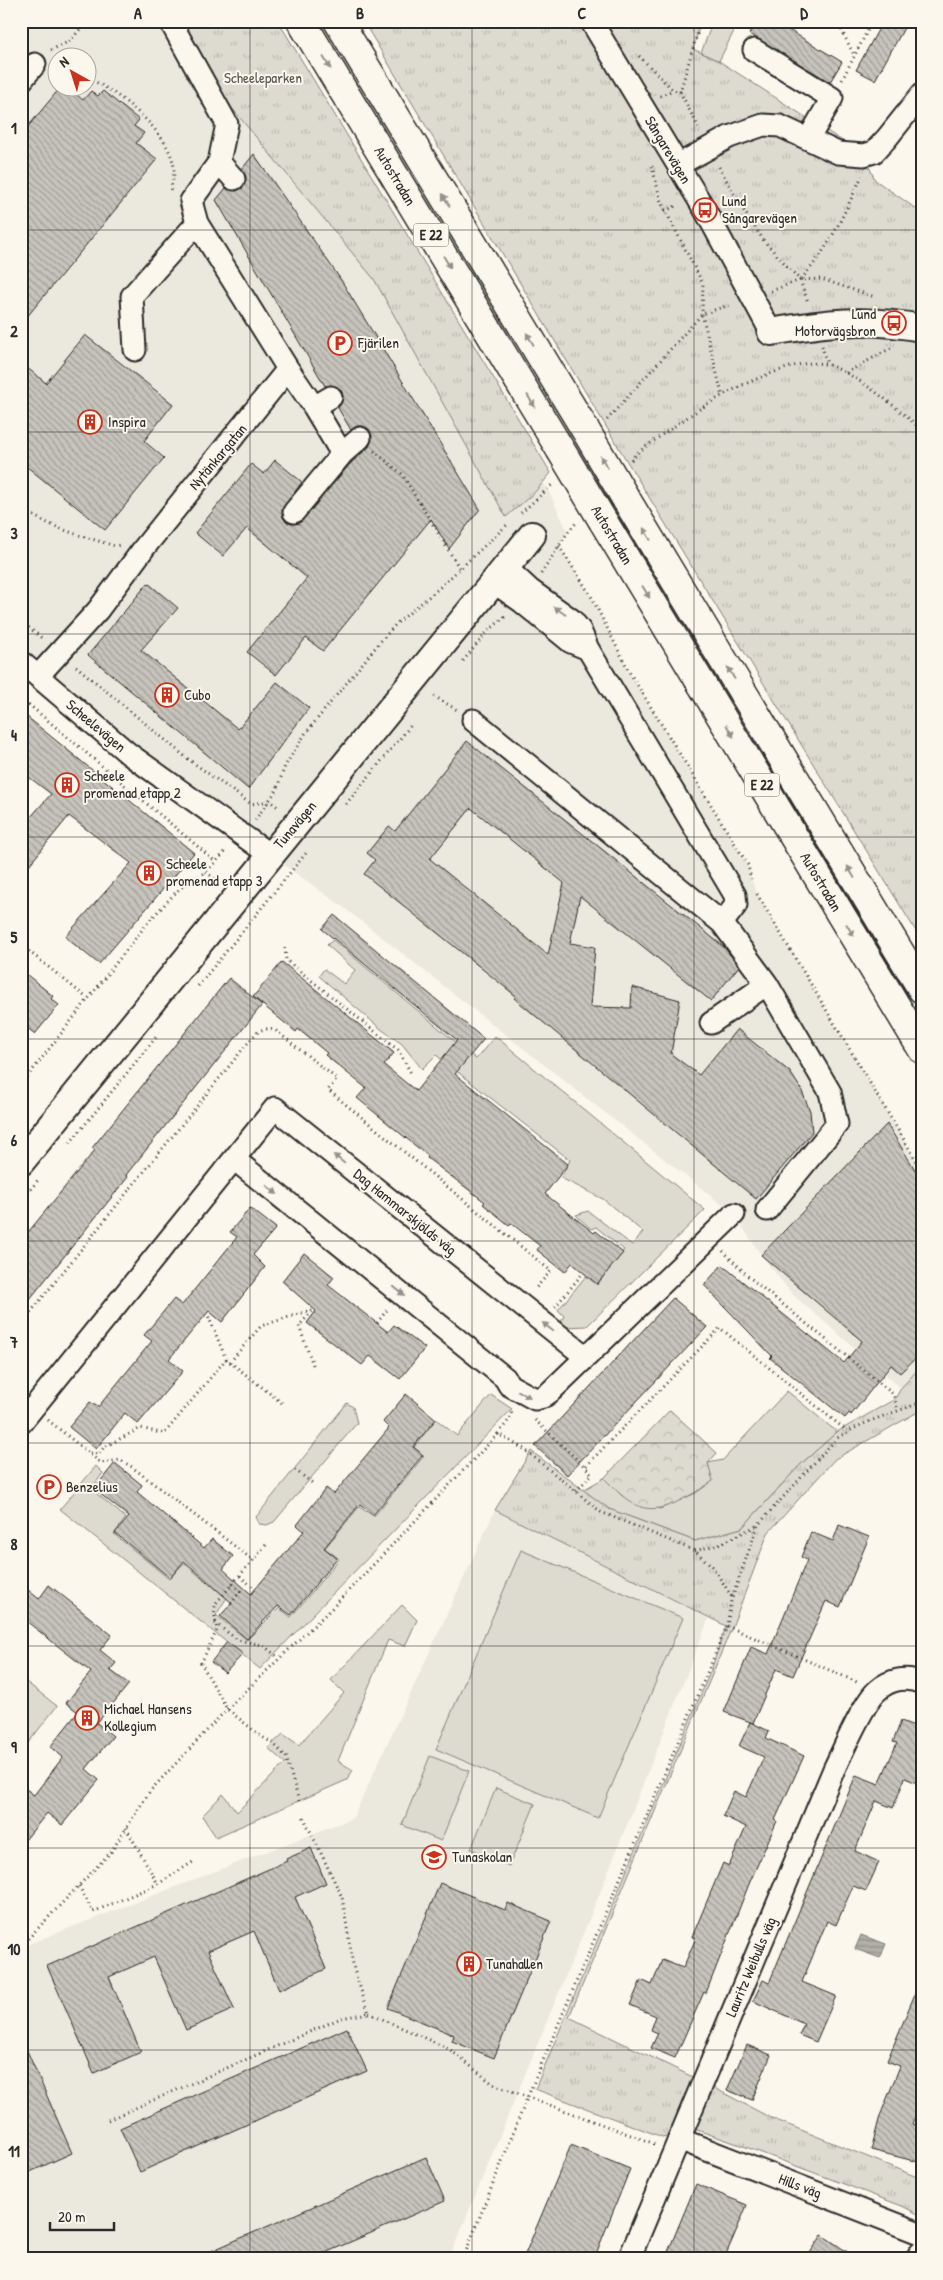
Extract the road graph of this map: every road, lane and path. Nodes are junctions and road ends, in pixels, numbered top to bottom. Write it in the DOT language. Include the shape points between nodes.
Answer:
graph roads {
  1 [pos="87,21"];
  2 [pos="170,21"];
  3 [pos="301,21"];
  4 [pos="338,21"];
  5 [pos="591,21"];
  6 [pos="701,21"];
  7 [pos="837,21"];
  8 [pos="871,21"];
  9 [pos="22,38"];
  10 [pos="21,44"];
  11 [pos="754,50"];
  12 [pos="638,55"];
  13 [pos="854,56"];
  14 [pos="35,64"];
  15 [pos="21,81"];
  16 [pos="98,85"];
  17 [pos="680,92"];
  18 [pos="922,94"];
  19 [pos="832,98"];
  20 [pos="808,138"];
  21 [pos="710,148"];
  22 [pos="874,152"];
  23 [pos="219,162"];
  24 [pos="651,163"];
  25 [pos="678,165"];
  26 [pos="234,179"];
  27 [pos="170,197"];
  28 [pos="678,205"];
  29 [pos="665,211"];
  30 [pos="197,223"];
  31 [pos="800,280"];
  32 [pos="751,298"];
  33 [pos="876,298"];
  34 [pos="702,314"];
  35 [pos="922,328"];
  36 [pos="771,332"];
  37 [pos="894,347"];
  38 [pos="135,350"];
  39 [pos="827,365"];
  40 [pos="288,369"];
  41 [pos="846,373"];
  42 [pos="722,394"];
  43 [pos="594,424"];
  44 [pos="922,430"];
  45 [pos="360,438"];
  46 [pos="342,454"];
  47 [pos="380,457"];
  48 [pos="554,482"];
  49 [pos="21,507"];
  50 [pos="294,512"];
  51 [pos="520,524"];
  52 [pos="125,544"];
  53 [pos="460,569"];
  54 [pos="498,573"];
  55 [pos="21,621"];
  56 [pos="60,653"];
  57 [pos="21,662"];
  58 [pos="38,676"];
  59 [pos="434,696"];
  60 [pos="21,698"];
  61 [pos="473,720"];
  62 [pos="270,801"];
  63 [pos="243,835"];
  64 [pos="270,855"];
  65 [pos="215,861"];
  66 [pos="293,870"];
  67 [pos="722,923"];
  68 [pos="21,945"];
  69 [pos="285,948"];
  70 [pos="767,984"];
  71 [pos="196,988"];
  72 [pos="922,989"];
  73 [pos="87,998"];
  74 [pos="711,1023"];
  75 [pos="159,1033"];
  76 [pos="922,1049"];
  77 [pos="411,1073"];
  78 [pos="21,1085"];
  79 [pos="69,1144"];
  80 [pos="234,1159"];
  81 [pos="30,1170"];
  82 [pos="21,1200"];
  83 [pos="767,1210"];
  84 [pos="734,1214"];
  85 [pos="709,1238"];
  86 [pos="583,1273"];
  87 [pos="520,1305"];
  88 [pos="208,1313"];
  89 [pos="542,1323"];
  90 [pos="21,1324"];
  91 [pos="586,1358"];
  92 [pos="226,1359"];
  93 [pos="230,1362"];
  94 [pos="313,1365"];
  95 [pos="922,1402"];
  96 [pos="282,1403"];
  97 [pos="898,1410"];
  98 [pos="27,1415"];
  99 [pos="535,1420"];
  100 [pos="847,1431"];
  101 [pos="89,1453"];
  102 [pos="585,1467"];
  103 [pos="295,1470"];
  104 [pos="315,1485"];
  105 [pos="576,1490"];
  106 [pos="758,1525"];
  107 [pos="266,1545"];
  108 [pos="695,1551"];
  109 [pos="254,1560"];
  110 [pos="240,1576"];
  111 [pos="232,1584"];
  112 [pos="255,1589"];
  113 [pos="732,1598"];
  114 [pos="231,1604"];
  115 [pos="215,1622"];
  116 [pos="726,1626"];
  117 [pos="279,1658"];
  118 [pos="834,1672"];
  119 [pos="922,1683"];
  120 [pos="228,1709"];
  121 [pos="299,1801"];
  122 [pos="303,1816"];
  123 [pos="126,1828"];
  124 [pos="193,1862"];
  125 [pos="158,1884"];
  126 [pos="78,1886"];
  127 [pos="21,1946"];
  128 [pos="369,2012"];
  129 [pos="528,2096"];
  130 [pos="108,2120"];
  131 [pos="676,2145"];
  132 [pos="922,2234"];
  133 [pos="922,2250"];
  134 [pos="463,2259"];
  135 [pos="629,2259"];
  136 [pos="916,2259"];
  1 -- 14 [label="path" via="70,41"];
  2 -- 23 [label="street" via="226,124"];
  3 -- 76 [label="highway, Autostradan / E 22, one-way, bridge"];
  43 -- 4 [label="highway, Autostradan / E 22, one-way"];
  5 -- 25 [label="street, Sångarevägen"];
  6 -- 17 [label="path"];
  7 -- 13 [label="path"];
  8 -- 13 [label="path"];
  9 -- 10 [label="path"];
  11 -- 19 [label="street"];
  12 -- 17 [label="path" via="673,90"];
  13 -- 19 [label="path"];
  14 -- 15 [label="street"];
  16 -- 27 [label="path" via="131,106 168,147 174,166"];
  17 -- 21 [label="path"];
  18 -- 22 [label="street"];
  19 -- 20 [label="street"];
  20 -- 21 [label="street" via="780,126 763,125 729,137"];
  20 -- 22 [label="street" via="847,155"];
  21 -- 25 [label="street"];
  21 -- 31 [label="path" via="753,226"];
  22 -- 31 [label="path" via="819,260"];
  23 -- 26 [label="street"];
  23 -- 30 [label="street" via="191,201"];
  24 -- 29 [label="path"];
  25 -- 32 [label="street, Sångarevägen"];
  28 -- 29 [label="path"];
  29 -- 34 [label="path" via="703,284"];
  30 -- 38 [label="street" via="132,296"];
  30 -- 40 [label="street"];
  31 -- 32 [label="path"];
  31 -- 33 [label="path" via="821,279"];
  32 -- 34 [label="path"];
  32 -- 36 [label="street, Sångarevägen"];
  34 -- 42 [label="path"];
  34 -- 43 [label="path"];
  35 -- 36 [label="main road" via="848,321"];
  37 -- 41 [label="path"];
  39 -- 41 [label="path"];
  40 -- 46 [label="street" via="323,402"];
  40 -- 56 [label="street, Nytänkargatan" via="98,610"];
  41 -- 44 [label="path" via="900,410"];
  72 -- 43 [label="highway, Autostradan / E 22, one-way, bridge" via="626,499"];
  45 -- 46 [label="street"];
  46 -- 50 [label="street"];
  47 -- 53 [label="path" via="402,474"];
  48 -- 51 [label="path"];
  49 -- 52 [label="path" via="76,534 115,546"];
  51 -- 53 [label="path"];
  51 -- 54 [label="main road, Tunavägen"];
  53 -- 62 [label="path" via="396,624 305,734 285,766"];
  54 -- 64 [label="main road, Tunavägen"];
  54 -- 67 [label="street" via="530,590 572,620 580,630 588,650 735,895 736,905"];
  55 -- 56 [label="path"];
  56 -- 58 [label="street, Nytänkargatan"];
  56 -- 62 [label="path" via="188,759 251,804"];
  57 -- 58 [label="street, Scheelevägen"];
  58 -- 63 [label="street, Scheelevägen" via="129,754"];
  59 -- 61 [label="path"];
  60 -- 65 [label="path"];
  61 -- 67 [label="street"];
  62 -- 63 [label="path"];
  63 -- 64 [label="street, Scheelevägen"];
  63 -- 65 [label="path"];
  64 -- 81 [label="main road, Tunavägen"];
  65 -- 73 [label="path" via="206,872 179,889 149,921"];
  66 -- 71 [label="path"];
  67 -- 70 [label="street"];
  68 -- 73 [label="path"];
  69 -- 77 [label="path" via="286,960 398,1050"];
  70 -- 74 [label="street"];
  70 -- 83 [label="street" via="830,1092 837,1124"];
  73 -- 78 [label="path"];
  75 -- 79 [label="path"];
  87 -- 80 [label="street, Dag Hammarskjölds väg, one-way" via="275,1108"];
  80 -- 91 [label="street, one-way" via="451,1333 505,1378 509,1385 535,1399 543,1397"];
  80 -- 98 [label="street, Dag Hammarskjölds väg"];
  81 -- 82 [label="path"];
  84 -- 85 [label="street"];
  85 -- 91 [label="street"];
  85 -- 97 [label="path" via="749,1277 893,1394"];
  86 -- 89 [label="path"];
  87 -- 89 [label="street, Dag Hammarskjölds väg"];
  87 -- 90 [label="path" via="551,1271 328,1090 337,1079 275,1030 266,1028 259,1030 251,1039"];
  88 -- 92 [label="path"];
  91 -- 89 [label="street, Dag Hammarskjölds väg, one-way"];
  92 -- 93 [label="path"];
  92 -- 101 [label="path" via="164,1434 141,1428 104,1447 98,1454"];
  93 -- 94 [label="path" via="261,1326 314,1309 299,1326"];
  93 -- 96 [label="path"];
  95 -- 97 [label="path"];
  97 -- 100 [label="path"];
  98 -- 101 [label="path"];
  99 -- 102 [label="path"];
  100 -- 102 [label="path" via="720,1328"];
  100 -- 106 [label="path"];
  101 -- 109 [label="path" via="101,1462 120,1460 132,1467"];
  102 -- 105 [label="path" via="592,1474"];
  103 -- 104 [label="path"];
  105 -- 108 [label="path" via="601,1512"];
  105 -- 117 [label="path" via="524,1448 498,1434 333,1607"];
  106 -- 108 [label="path" via="722,1543"];
  106 -- 113 [label="path"];
  107 -- 109 [label="path"];
  108 -- 113 [label="path" via="712,1566"];
  109 -- 110 [label="path"];
  110 -- 111 [label="path"];
  110 -- 112 [label="path"];
  111 -- 114 [label="path" via="240,1590"];
  111 -- 115 [label="path" via="216,1603"];
  113 -- 116 [label="path"];
  115 -- 117 [label="path" via="238,1640 263,1645"];
  115 -- 120 [label="path" via="217,1630 201,1662"];
  116 -- 118 [label="path"];
  116 -- 129 [label="path"];
  117 -- 120 [label="path"];
  119 -- 131 [label="street, Lauritz Weibulls väg" via="914,1679 900,1679 886,1684 876,1691 853,1729"];
  120 -- 121 [label="path" via="286,1757"];
  120 -- 123 [label="path" via="150,1791"];
  122 -- 128 [label="path" via="342,1897 354,1970"];
  123 -- 125 [label="path"];
  123 -- 126 [label="path" via="111,1852"];
  124 -- 125 [label="path"];
  125 -- 126 [label="path" via="93,1912"];
  126 -- 127 [label="path"];
  128 -- 129 [label="path" via="449,2049 493,2084"];
  128 -- 130 [label="path" via="341,2018"];
  129 -- 131 [label="path"];
  129 -- 134 [label="path"];
  131 -- 132 [label="street, Hills väg"];
  131 -- 135 [label="street, Lauritz Weibulls väg"];
  133 -- 136 [label="street"];
}
